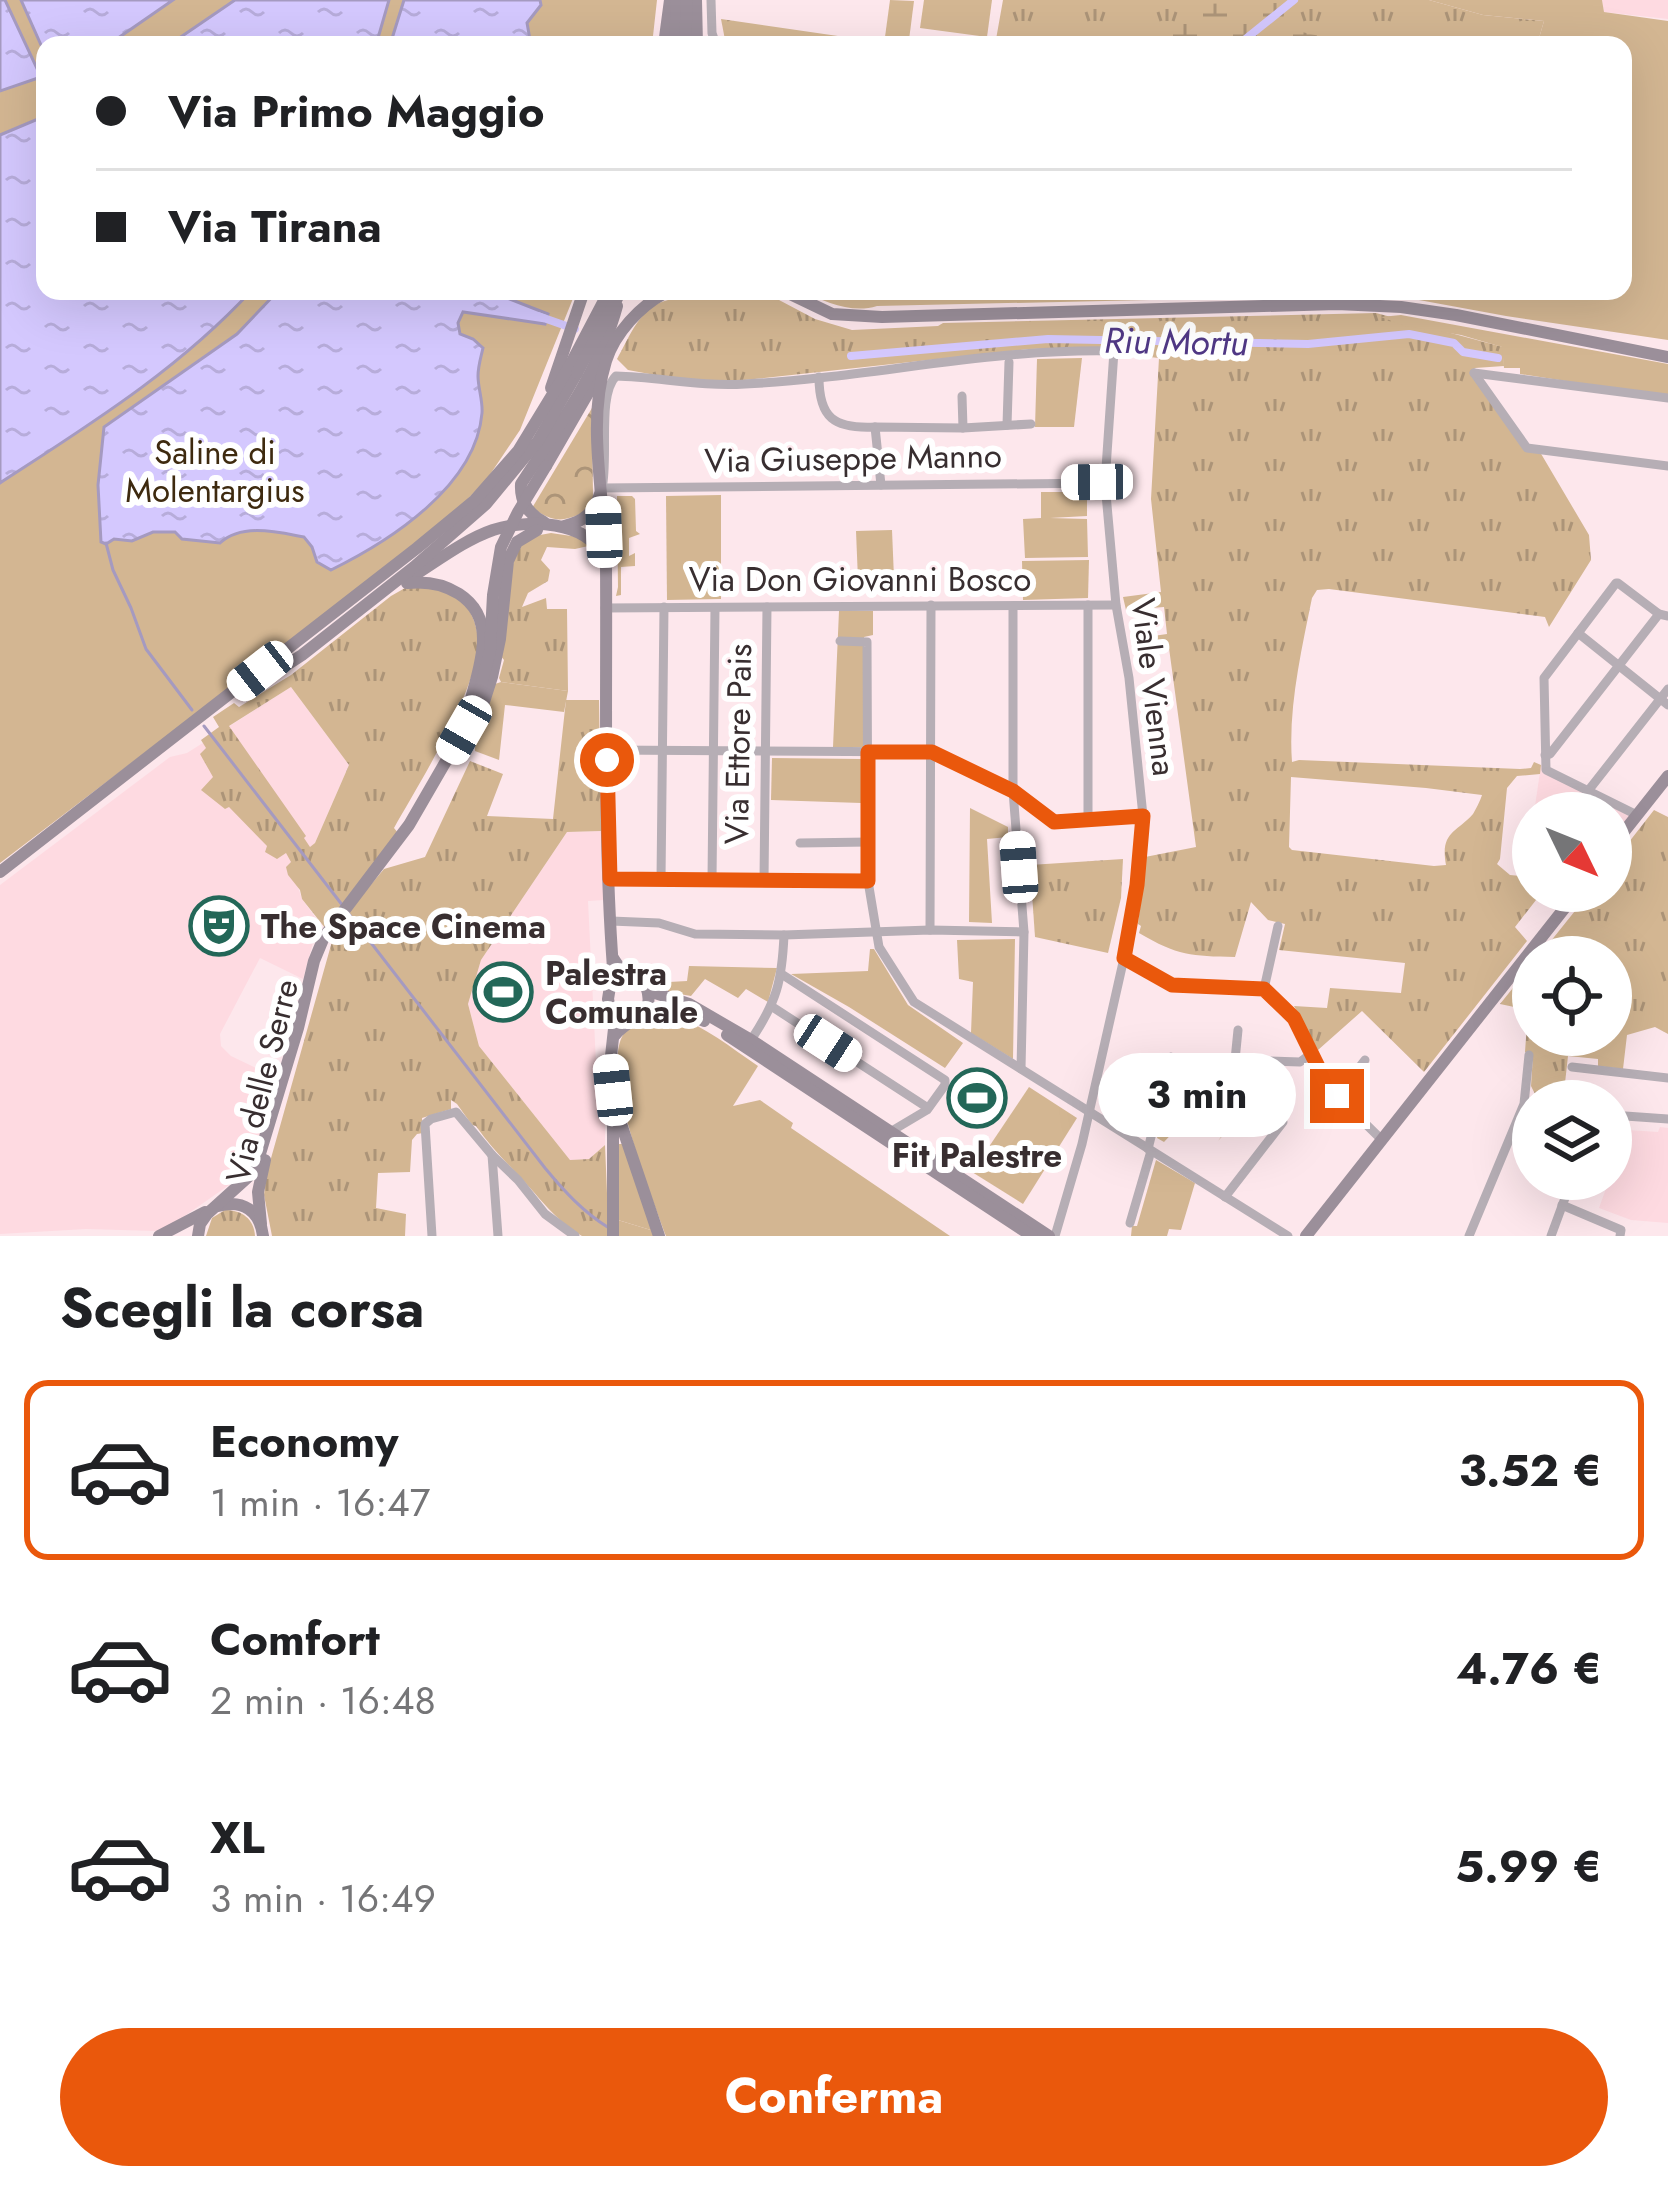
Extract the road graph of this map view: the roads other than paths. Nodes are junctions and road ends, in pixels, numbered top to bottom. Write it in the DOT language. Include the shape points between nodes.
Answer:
graph roads {
  1 [pos="674,0"];
  2 [pos="687,0"];
  3 [pos="696,0"];
  4 [pos="711,0"];
  5 [pos="666,36"];
  6 [pos="675,36"];
  7 [pos="685,36"];
  8 [pos="698,36"];
  9 [pos="713,36"];
  10 [pos="581,300"];
  11 [pos="612,300"];
  12 [pos="614,300"];
  13 [pos="615,300"];
  14 [pos="649,300"];
  15 [pos="803,300"];
  16 [pos="608,356"];
  17 [pos="1668,357"];
  18 [pos="1010,362"];
  19 [pos="573,371"];
  20 [pos="819,377"];
  21 [pos="962,396"];
  22 [pos="1668,398"];
  23 [pos="547,406"];
  24 [pos="1031,424"];
  25 [pos="1007,425"];
  26 [pos="874,428"];
  27 [pos="963,428"];
  28 [pos="1668,466"];
  29 [pos="1105,482"];
  30 [pos="880,485"];
  31 [pos="602,488"];
  32 [pos="556,527"];
  33 [pos="606,562"];
  34 [pos="400,584"];
  35 [pos="1088,604"];
  36 [pos="932,605"];
  37 [pos="1116,605"];
  38 [pos="1013,606"];
  39 [pos="664,607"];
  40 [pos="767,607"];
  41 [pos="605,608"];
  42 [pos="715,608"];
  43 [pos="1664,615"];
  44 [pos="1579,633"];
  45 [pos="840,641"];
  46 [pos="302,655"];
  47 [pos="1618,666"];
  48 [pos="1668,689"];
  49 [pos="1664,703"];
  50 [pos="470,720"];
  51 [pos="163,746"];
  52 [pos="607,750"];
  53 [pos="662,751"];
  54 [pos="713,751"];
  55 [pos="765,751"];
  56 [pos="868,752"];
  57 [pos="932,752"];
  58 [pos="1545,755"];
  59 [pos="1668,776"];
  60 [pos="1013,791"];
  61 [pos="1588,791"];
  62 [pos="1637,815"];
  63 [pos="1143,816"];
  64 [pos="1088,820"];
  65 [pos="1632,821"];
  66 [pos="869,842"];
  67 [pos="800,843"];
  68 [pos="0,872"];
  69 [pos="610,879"];
  70 [pos="662,880"];
  71 [pos="712,880"];
  72 [pos="764,881"];
  73 [pos="868,881"];
  74 [pos="1561,912"];
  75 [pos="611,921"];
  76 [pos="1278,926"];
  77 [pos="930,930"];
  78 [pos="1024,932"];
  79 [pos="876,933"];
  80 [pos="784,935"];
  81 [pos="319,952"];
  82 [pos="612,957"];
  83 [pos="1124,958"];
  84 [pos="783,975"];
  85 [pos="629,977"];
  86 [pos="612,986"];
  87 [pos="1264,989"];
  88 [pos="649,991"];
  89 [pos="771,1006"];
  90 [pos="648,1009"];
  91 [pos="612,1011"];
  92 [pos="631,1019"];
  93 [pos="1238,1030"];
  94 [pos="751,1040"];
  95 [pos="612,1041"];
  96 [pos="1312,1053"];
  97 [pos="1171,1057"];
  98 [pos="1365,1060"];
  99 [pos="1572,1067"];
  100 [pos="1021,1069"];
  101 [pos="1668,1078"];
  102 [pos="613,1090"];
  103 [pos="1337,1096"];
  104 [pos="928,1108"];
  105 [pos="1090,1113"];
  106 [pos="1632,1116"];
  107 [pos="914,1118"];
  108 [pos="1668,1119"];
  109 [pos="1283,1122"];
  110 [pos="890,1133"];
  111 [pos="1382,1139"];
  112 [pos="1512,1140"];
  113 [pos="1149,1150"];
  114 [pos="918,1151"];
  115 [pos="492,1155"];
  116 [pos="1226,1197"];
  117 [pos="1564,1200"];
  118 [pos="1562,1205"];
  119 [pos="214,1208"];
  120 [pos="1130,1223"];
  121 [pos="262,1230"];
  122 [pos="159,1236"];
  123 [pos="198,1236"];
  124 [pos="433,1236"];
  125 [pos="498,1236"];
  126 [pos="575,1236"];
  127 [pos="613,1236"];
  128 [pos="659,1236"];
  129 [pos="1032,1236"];
  130 [pos="1052,1236"];
  131 [pos="1288,1236"];
  132 [pos="1306,1236"];
  133 [pos="1469,1236"];
  134 [pos="1551,1236"];
  135 [pos="1621,1236"];
  1 -- 5 [label="main road"];
  1 -- 6 [label="main road"];
  2 -- 7 [label="main road"];
  3 -- 8 [label="main road"];
  4 -- 9 [label="street"];
  10 -- 23 [label="main road"];
  11 -- 19 [label="main road, bridge"];
  12 -- 32 [label="main road" via="602,348 521,484 525,506"];
  13 -- 16 [label="main road"];
  14 -- 16 [label="main road, Via delle Serre"];
  15 -- 17 [label="main road" via="832,314 882,317 1401,307"];
  16 -- 31 [label="main road" via="598,416"];
  16 -- 50 [label="main road, Via delle Serre, bridge" via="501,547 490,651"];
  18 -- 25 [label="street"];
  19 -- 23 [label="main road"];
  19 -- 46 [label="main road" via="538,441 486,504"];
  20 -- 26 [label="street" via="821,403 833,420"];
  20 -- 29 [label="street, Viale Vienna" via="1114,351"];
  20 -- 31 [label="street" via="718,385 614,376 605,398"];
  21 -- 27 [label="street"];
  22 -- 28 [label="street" via="1474,373 1527,448"];
  23 -- 51 [label="main road" via="518,451 454,519"];
  24 -- 25 [label="street"];
  25 -- 27 [label="street"];
  26 -- 27 [label="street"];
  26 -- 30 [label="street"];
  29 -- 30 [label="street, Via Giuseppe Manno"];
  29 -- 37 [label="street, Viale Vienna"];
  30 -- 31 [label="street, Via Giuseppe Manno"];
  31 -- 32 [label="main road" via="581,521"];
  31 -- 33 [label="main road"];
  32 -- 33 [label="main road" via="586,535"];
  32 -- 34 [label="main road" via="488,532"];
  32 -- 50 [label="main road" via="527,533 512,549 492,677"];
  33 -- 41 [label="main road"];
  34 -- 46 [label="main road"];
  34 -- 50 [label="main road" via="444,585 475,610 483,637"];
  35 -- 37 [label="street, Via Don Giovanni Bosco"];
  35 -- 38 [label="street, Via Don Giovanni Bosco"];
  35 -- 64 [label="street"];
  36 -- 38 [label="street, Via Don Giovanni Bosco"];
  36 -- 40 [label="street, Via Don Giovanni Bosco"];
  36 -- 57 [label="street"];
  37 -- 63 [label="street, Viale Vienna"];
  38 -- 60 [label="street"];
  39 -- 41 [label="street, Via Don Giovanni Bosco"];
  39 -- 42 [label="street, Via Don Giovanni Bosco"];
  39 -- 53 [label="street"];
  40 -- 42 [label="street, Via Don Giovanni Bosco"];
  40 -- 55 [label="street, Via Ettore Pais"];
  41 -- 52 [label="main road"];
  42 -- 54 [label="street"];
  43 -- 44 [label="street" via="1618,583"];
  43 -- 47 [label="street"];
  44 -- 47 [label="street"];
  44 -- 58 [label="street" via="1544,678"];
  45 -- 56 [label="street" via="867,642"];
  46 -- 51 [label="main road"];
  47 -- 49 [label="street"];
  47 -- 58 [label="street"];
  48 -- 49 [label="street"];
  49 -- 61 [label="street"];
  50 -- 81 [label="main road, Via delle Serre" via="409,825"];
  51 -- 68 [label="main road"];
  52 -- 53 [label="street"];
  52 -- 69 [label="main road"];
  53 -- 54 [label="street"];
  53 -- 70 [label="street"];
  54 -- 55 [label="street"];
  54 -- 71 [label="street"];
  55 -- 56 [label="street"];
  55 -- 72 [label="street, Via Ettore Pais"];
  56 -- 57 [label="street"];
  56 -- 66 [label="street"];
  57 -- 60 [label="street"];
  57 -- 77 [label="street"];
  58 -- 61 [label="street" via="1546,770"];
  59 -- 62 [label="main road"];
  60 -- 64 [label="street" via="1054,822"];
  60 -- 78 [label="street"];
  61 -- 62 [label="street"];
  62 -- 65 [label="main road"];
  63 -- 64 [label="street"];
  63 -- 83 [label="street, Viale Vienna"];
  66 -- 67 [label="street"];
  66 -- 73 [label="street"];
  69 -- 70 [label="street"];
  69 -- 75 [label="main road"];
  70 -- 71 [label="street"];
  71 -- 72 [label="street"];
  72 -- 73 [label="street"];
  73 -- 79 [label="street"];
  74 -- 111 [label="main road"];
  75 -- 80 [label="street" via="694,934"];
  75 -- 82 [label="main road"];
  76 -- 87 [label="street"];
  77 -- 78 [label="street"];
  77 -- 79 [label="street"];
  78 -- 100 [label="street"];
  79 -- 80 [label="street"];
  79 -- 100 [label="street" via="914,1002"];
  80 -- 84 [label="street"];
  81 -- 119 [label="main road, Via delle Serre" via="254,1168"];
  81 -- 121 [label="main road, Via delle Serre" via="260,1177"];
  82 -- 85 [label="main road"];
  82 -- 86 [label="main road"];
  83 -- 87 [label="street" via="1172,985"];
  83 -- 105 [label="street, Viale Vienna"];
  84 -- 89 [label="street"];
  84 -- 104 [label="street" via="945,1080"];
  85 -- 86 [label="main road"];
  85 -- 88 [label="main road"];
  86 -- 91 [label="main road"];
  87 -- 96 [label="street" via="1294,1018"];
  88 -- 90 [label="main road"];
  88 -- 94 [label="main road"];
  89 -- 94 [label="street"];
  89 -- 104 [label="street"];
  90 -- 92 [label="main road"];
  90 -- 129 [label="main road" via="686,1013 717,1029"];
  91 -- 92 [label="main road"];
  91 -- 95 [label="main road"];
  92 -- 95 [label="main road"];
  93 -- 96 [label="street" via="1235,1060 1300,1062"];
  94 -- 110 [label="main road"];
  95 -- 102 [label="main road"];
  96 -- 103 [label="street"];
  97 -- 113 [label="street"];
  98 -- 103 [label="street"];
  99 -- 101 [label="street"];
  100 -- 105 [label="street"];
  102 -- 127 [label="main road"];
  102 -- 128 [label="main road"];
  103 -- 111 [label="street"];
  104 -- 107 [label="street"];
  105 -- 113 [label="street"];
  105 -- 130 [label="street, Viale Vienna"];
  106 -- 108 [label="street"];
  107 -- 110 [label="street"];
  107 -- 114 [label="street"];
  109 -- 116 [label="street"];
  110 -- 114 [label="main road"];
  111 -- 132 [label="main road"];
  112 -- 133 [label="street"];
  113 -- 116 [label="street"];
  113 -- 120 [label="street"];
  114 -- 130 [label="main road"];
  115 -- 124 [label="street" via="458,1112 427,1120"];
  115 -- 125 [label="street"];
  115 -- 126 [label="street"];
  116 -- 131 [label="street"];
  117 -- 118 [label="street"];
  118 -- 134 [label="street"];
  118 -- 135 [label="street"];
  119 -- 121 [label="main road" via="242,1205"];
  119 -- 122 [label="main road"];
  119 -- 123 [label="main road"];
}
